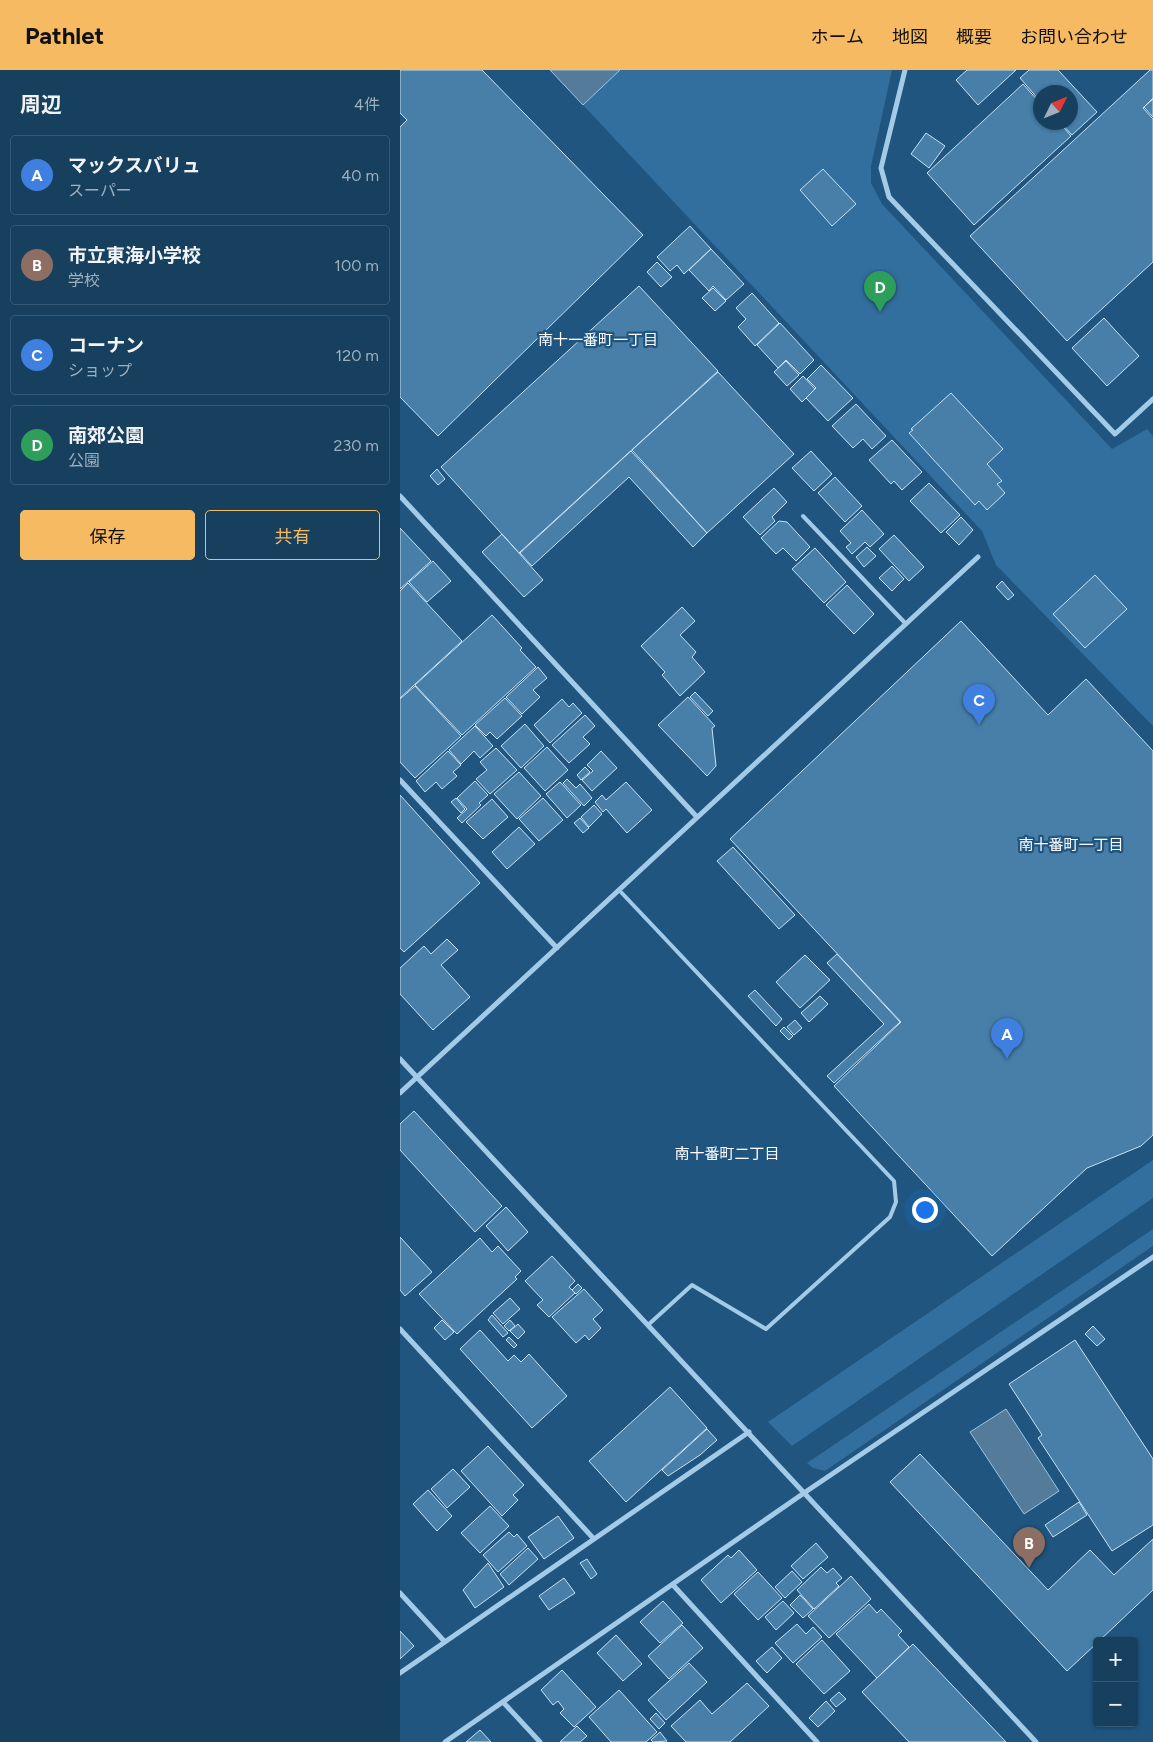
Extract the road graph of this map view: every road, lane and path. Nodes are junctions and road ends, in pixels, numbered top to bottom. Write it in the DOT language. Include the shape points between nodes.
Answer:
graph roads {
  1 [pos="905,70"];
  2 [pos="1153,399"];
  3 [pos="400,496"];
  4 [pos="803,516"];
  5 [pos="978,557"];
  6 [pos="906,624"];
  7 [pos="400,780"];
  8 [pos="697,817"];
  9 [pos="619,890"];
  10 [pos="557,948"];
  11 [pos="400,1059"];
  12 [pos="417,1077"];
  13 [pos="400,1093"];
  14 [pos="1153,1257"];
  15 [pos="648,1325"];
  16 [pos="400,1329"];
  17 [pos="748,1432"];
  18 [pos="804,1493"];
  19 [pos="594,1539"];
  20 [pos="672,1585"];
  21 [pos="400,1593"];
  22 [pos="445,1642"];
  23 [pos="400,1673"];
  24 [pos="503,1702"];
  25 [pos="445,1742"];
  26 [pos="540,1742"];
  27 [pos="817,1742"];
  28 [pos="1036,1742"];
  1 -- 2 [label="street" via="881,168 889,197 1115,434"];
  3 -- 8 [label="street"];
  4 -- 6 [label="lane"];
  5 -- 6 [label="street"];
  6 -- 8 [label="street"];
  7 -- 10 [label="street"];
  8 -- 9 [label="street"];
  9 -- 10 [label="street"];
  9 -- 15 [label="lane" via="894,1181 896,1202 890,1217 766,1329 692,1285"];
  10 -- 12 [label="street"];
  11 -- 12 [label="street"];
  12 -- 13 [label="street"];
  12 -- 15 [label="street"];
  14 -- 18 [label="street"];
  15 -- 17 [label="street"];
  16 -- 19 [label="street"];
  17 -- 18 [label="street"];
  17 -- 19 [label="street"];
  18 -- 20 [label="street"];
  18 -- 28 [label="street"];
  19 -- 22 [label="street"];
  20 -- 24 [label="street"];
  20 -- 27 [label="street"];
  21 -- 22 [label="street"];
  22 -- 23 [label="street"];
  24 -- 25 [label="street"];
  24 -- 26 [label="street"];
}
